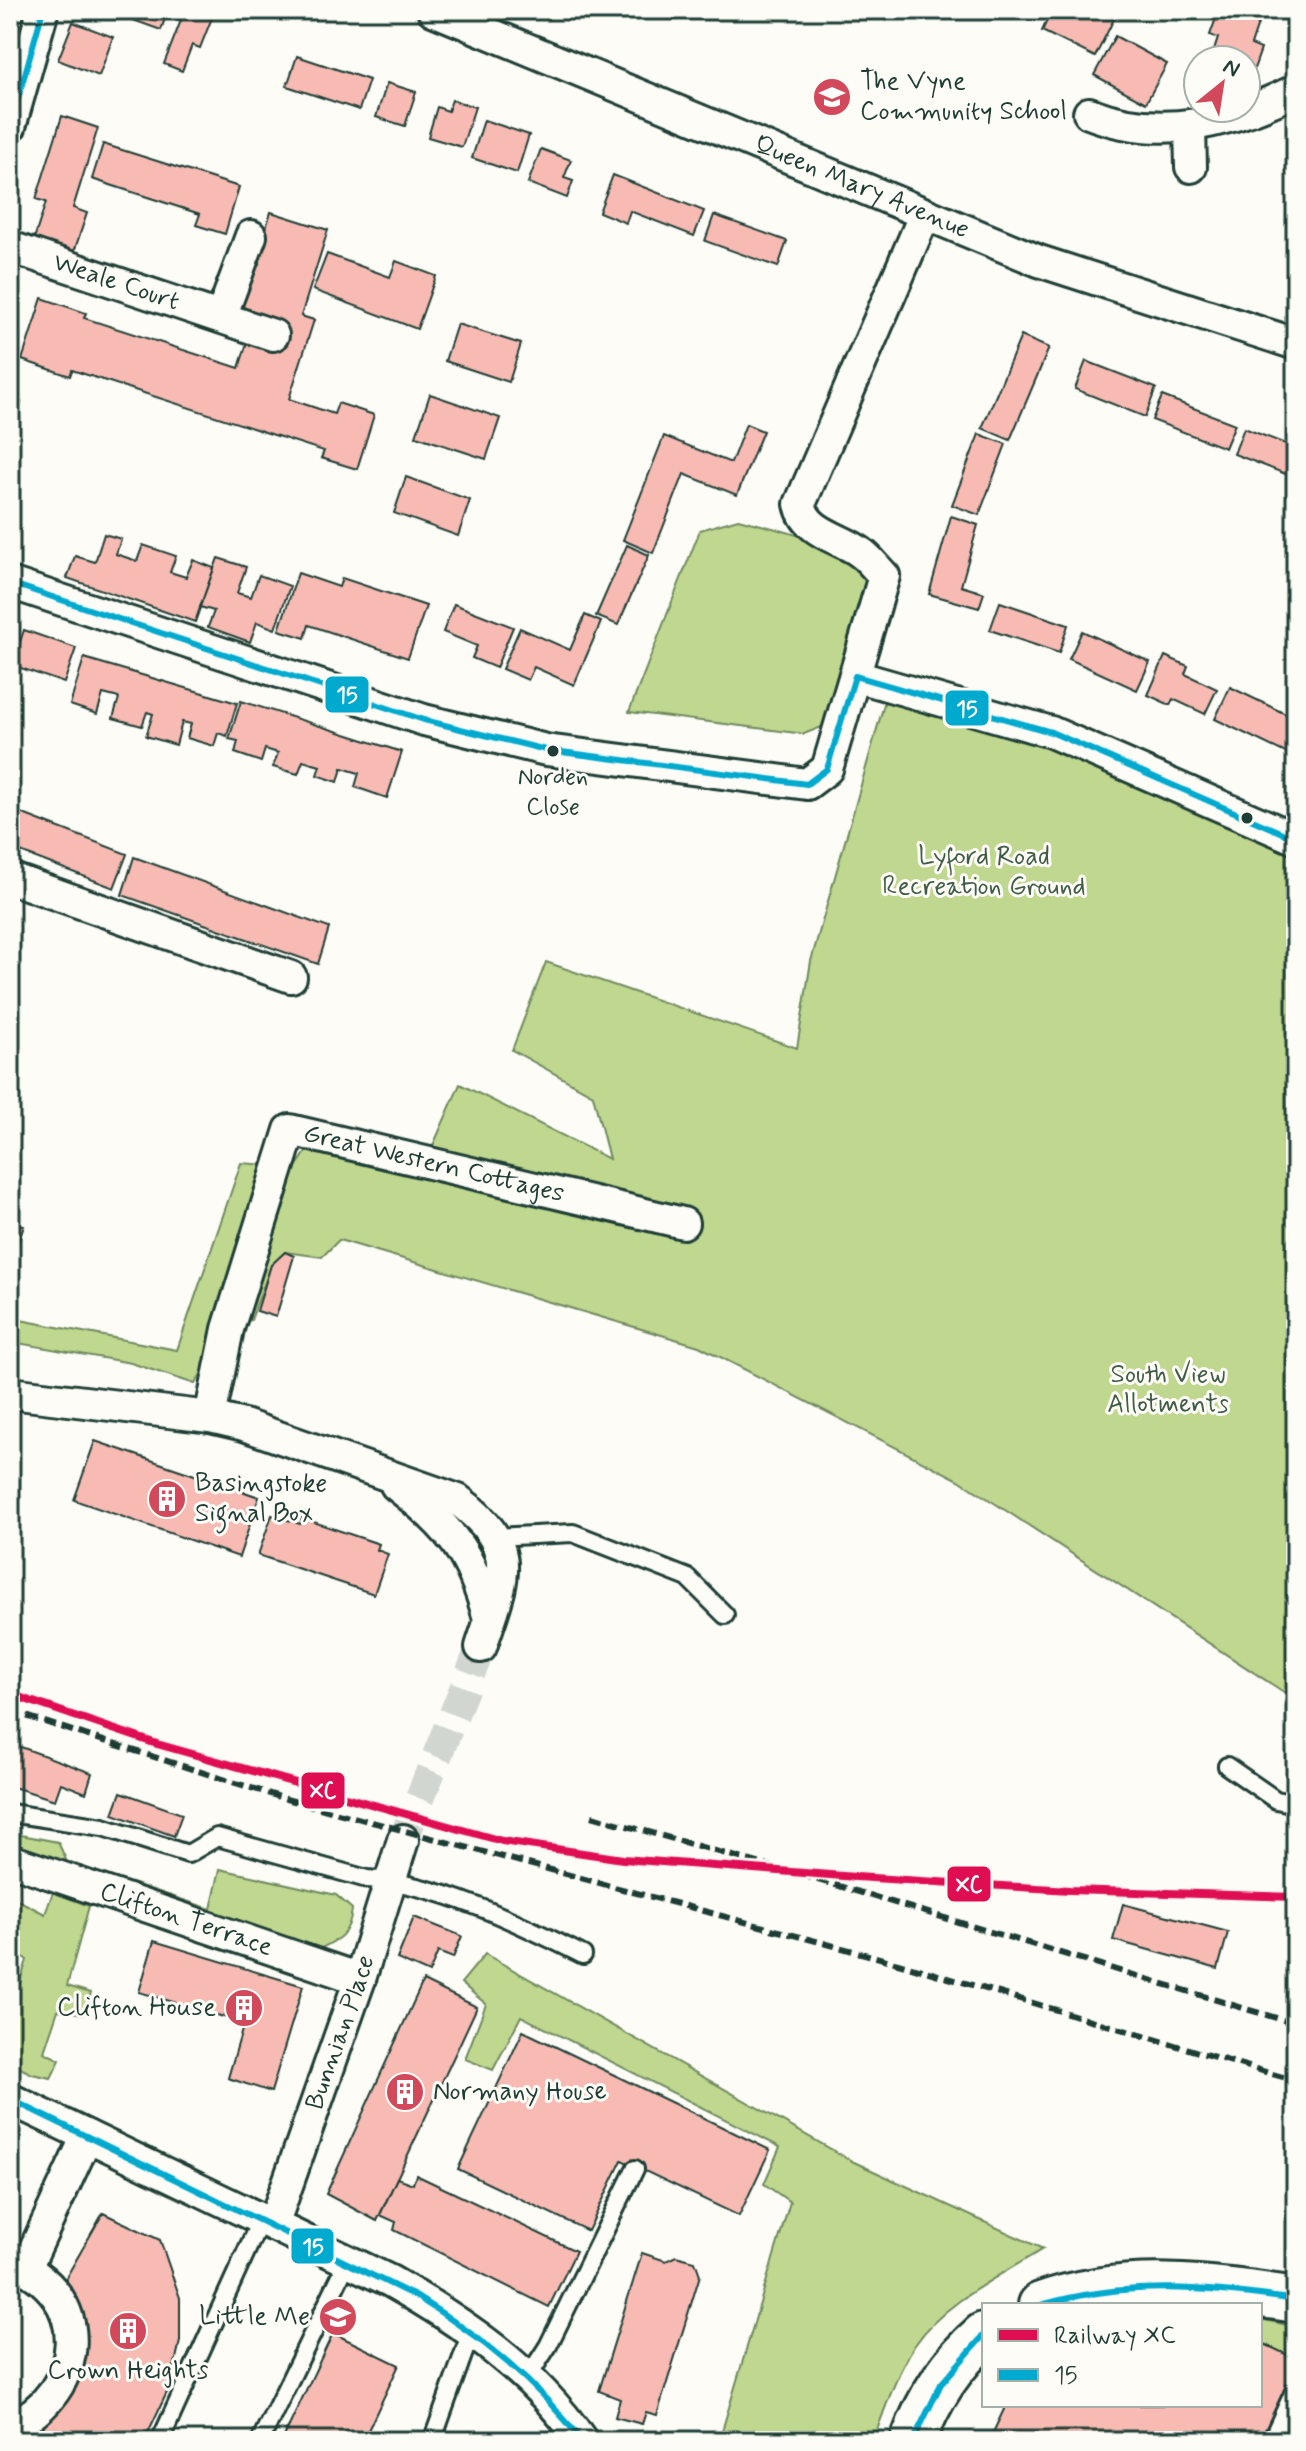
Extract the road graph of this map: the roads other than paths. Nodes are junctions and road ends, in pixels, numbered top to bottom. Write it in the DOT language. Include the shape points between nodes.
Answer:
graph roads {
  1 [pos="43,10"];
  2 [pos="433,10"];
  3 [pos="1296,90"];
  4 [pos="1089,113"];
  5 [pos="10,127"];
  6 [pos="1190,127"];
  7 [pos="1191,167"];
  8 [pos="924,216"];
  9 [pos="251,236"];
  10 [pos="10,247"];
  11 [pos="221,317"];
  12 [pos="273,335"];
  13 [pos="1296,344"];
  14 [pos="10,583"];
  15 [pos="855,676"];
  16 [pos="1296,839"];
  17 [pos="10,878"];
  18 [pos="291,977"];
  19 [pos="683,1223"];
  20 [pos="10,1393"];
  21 [pos="199,1416"];
  22 [pos="383,1476"];
  23 [pos="496,1537"];
  24 [pos="725,1615"];
  25 [pos="1227,1766"];
  26 [pos="1296,1804"];
  27 [pos="10,1813"];
  28 [pos="403,1840"];
  29 [pos="10,1860"];
  30 [pos="390,1880"];
  31 [pos="583,1955"];
  32 [pos="360,1979"];
  33 [pos="10,2099"];
  34 [pos="87,2136"];
  35 [pos="635,2169"];
  36 [pos="267,2222"];
  37 [pos="348,2261"];
  38 [pos="18,2265"];
  39 [pos="1296,2300"];
  40 [pos="1047,2303"];
  41 [pos="472,2330"];
  42 [pos="982,2337"];
  43 [pos="528,2377"];
  44 [pos="1296,2387"];
  45 [pos="10,2427"];
  46 [pos="160,2441"];
  47 [pos="260,2441"];
  48 [pos="441,2441"];
  49 [pos="582,2441"];
  50 [pos="913,2441"];
  51 [pos="1271,2441"];
  1 -- 5 [label="street"];
  2 -- 8 [label="street, Queen Mary Avenue"];
  3 -- 6 [label="street" via="1249,114"];
  4 -- 6 [label="street" via="1120,125"];
  6 -- 7 [label="street"];
  8 -- 13 [label="street, Queen Mary Avenue" via="1039,261"];
  8 -- 15 [label="street" via="800,504 814,527 861,553 884,576"];
  9 -- 11 [label="street"];
  10 -- 11 [label="street, Weale Court"];
  11 -- 12 [label="street, Weale Court"];
  14 -- 15 [label="street" via="404,714 546,750 807,784 827,769"];
  15 -- 16 [label="street" via="1051,732"];
  17 -- 18 [label="street"];
  19 -- 21 [label="street, Great Western Cottages" via="290,1130"];
  20 -- 21 [label="street"];
  21 -- 22 [label="street" via="244,1425"];
  22 -- 23 [label="street" via="458,1500"];
  22 -- 23 [label="street" via="422,1505 477,1573 485,1634 504,1564"];
  23 -- 24 [label="lane" via="573,1533 688,1578"];
  25 -- 26 [label="lane" via="1276,1800"];
  27 -- 30 [label="lane" via="103,1827 188,1854 217,1837 367,1879"];
  28 -- 30 [label="street, Bunnian Place"];
  29 -- 32 [label="street, Clifton Terrace"];
  30 -- 31 [label="lane" via="521,1924"];
  30 -- 32 [label="street, Bunnian Place"];
  32 -- 36 [label="street, Bunnian Place"];
  33 -- 34 [label="street"];
  34 -- 36 [label="street"];
  34 -- 38 [label="street"];
  35 -- 43 [label="lane"];
  36 -- 37 [label="street"];
  36 -- 46 [label="lane"];
  37 -- 41 [label="street"];
  37 -- 47 [label="lane"];
  38 -- 45 [label="street" via="49,2286 65,2311 71,2340 68,2369 54,2396 34,2417"];
  39 -- 40 [label="street" via="1159,2285 1073,2294"];
  41 -- 43 [label="street"];
  41 -- 48 [label="lane" via="435,2433"];
  42 -- 50 [label="street" via="934,2394"];
  43 -- 49 [label="street"];
  44 -- 51 [label="lane"];
}
